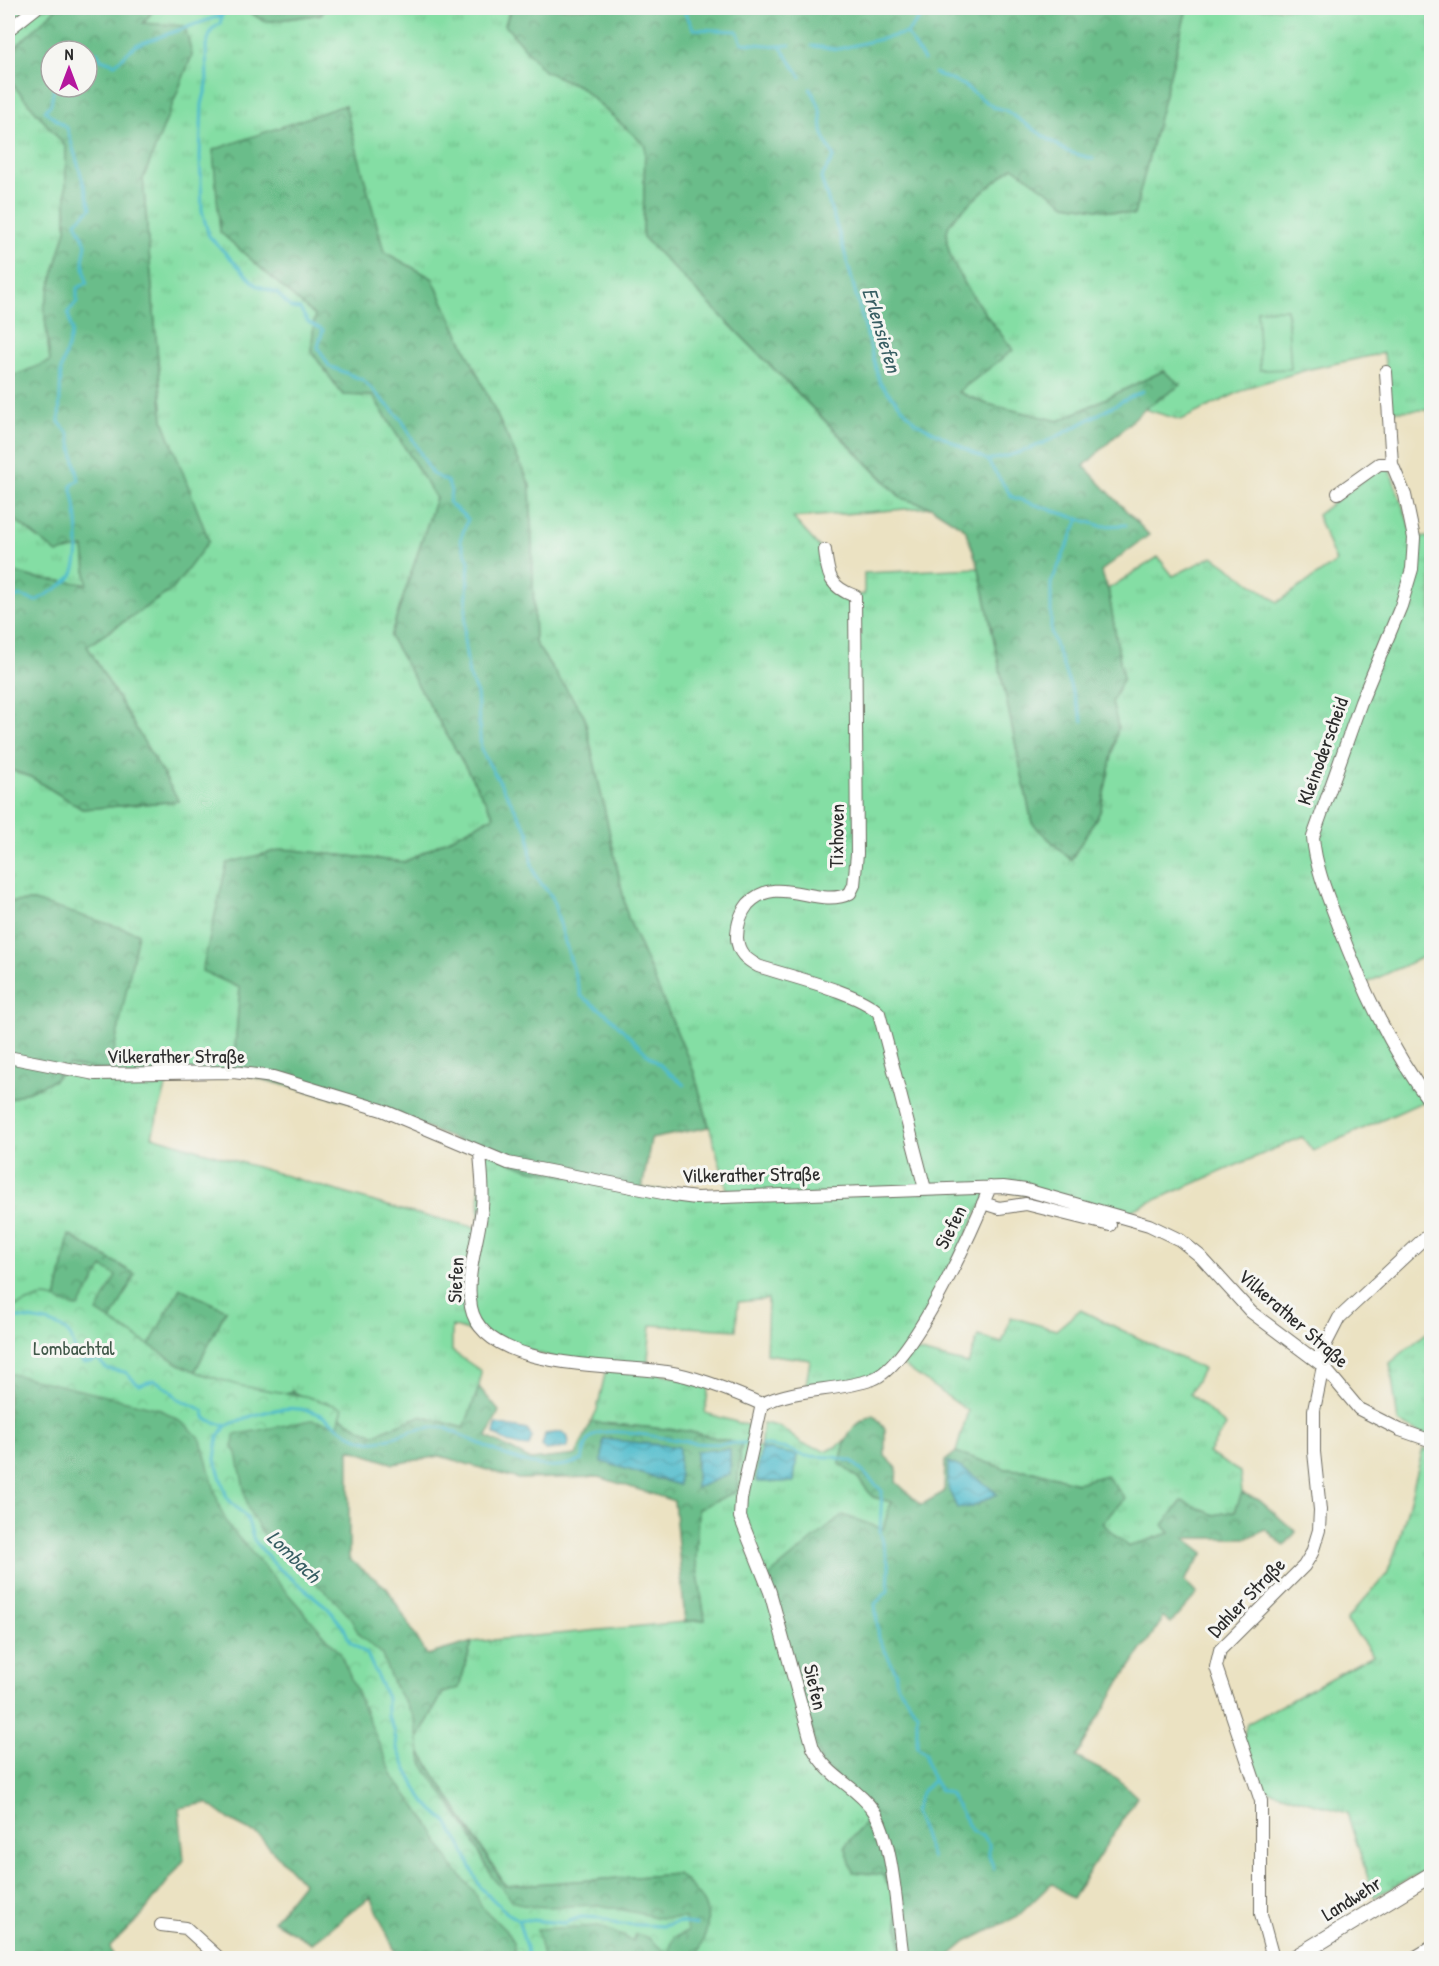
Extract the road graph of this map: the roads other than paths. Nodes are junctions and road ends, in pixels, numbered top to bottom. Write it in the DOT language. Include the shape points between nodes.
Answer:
graph roads {
  1 [pos="36,8"];
  2 [pos="8,30"];
  3 [pos="1386,372"];
  4 [pos="1392,464"];
  5 [pos="1338,493"];
  6 [pos="825,550"];
  7 [pos="8,1057"];
  8 [pos="1431,1105"];
  9 [pos="480,1152"];
  10 [pos="990,1187"];
  11 [pos="926,1189"];
  12 [pos="983,1203"];
  13 [pos="1105,1227"];
  14 [pos="1431,1231"];
  15 [pos="1320,1364"];
  16 [pos="762,1404"];
  17 [pos="1431,1441"];
  18 [pos="1431,1874"];
  19 [pos="161,1925"];
  20 [pos="1431,1947"];
  21 [pos="219,1959"];
  22 [pos="903,1959"];
  23 [pos="1273,1959"];
  24 [pos="1294,1959"];
  25 [pos="1414,1959"];
  1 -- 2 [label="street"];
  3 -- 4 [label="street, Kleinoderscheid"];
  4 -- 5 [label="street" via="1379,464"];
  4 -- 8 [label="street, Kleinoderscheid" via="1410,516 1414,538 1412,569 1313,837 1331,904 1361,985"];
  6 -- 11 [label="street, Tixhoven" via="828,575 840,590 855,596 854,885 844,896 790,891 761,895 741,915 737,940 745,959 758,966 872,1005 879,1013"];
  7 -- 9 [label="street, Vilkerather Straße" via="95,1074 233,1072 273,1077 382,1110"];
  9 -- 11 [label="street, Vilkerather Straße" via="528,1169 696,1198"];
  9 -- 16 [label="street, Siefen" via="482,1205 470,1297 475,1320 489,1338 508,1349 606,1369 668,1372"];
  10 -- 11 [label="street, Vilkerather Straße"];
  10 -- 12 [label="street, Siefen"];
  10 -- 15 [label="street, Vilkerather Straße" via="1026,1190 1166,1233 1200,1256 1251,1312"];
  12 -- 13 [label="street, Siefen" via="999,1208 1026,1204"];
  12 -- 16 [label="street, Siefen" via="916,1335 897,1361 875,1378 784,1395"];
  14 -- 15 [label="street, Dahler Straße" via="1339,1318"];
  15 -- 17 [label="street, Vilkerather Straße" via="1359,1408"];
  15 -- 23 [label="street, Dahler Straße" via="1313,1443 1320,1510 1312,1553 1304,1566 1220,1650 1216,1667 1260,1801 1261,1914"];
  16 -- 22 [label="street, Siefen" via="740,1518 780,1622 813,1748 827,1771 865,1801 880,1825 889,1859"];
  18 -- 24 [label="main road, Landwehr"];
  19 -- 21 [label="street" via="186,1928"];
  20 -- 25 [label="street"];
}
